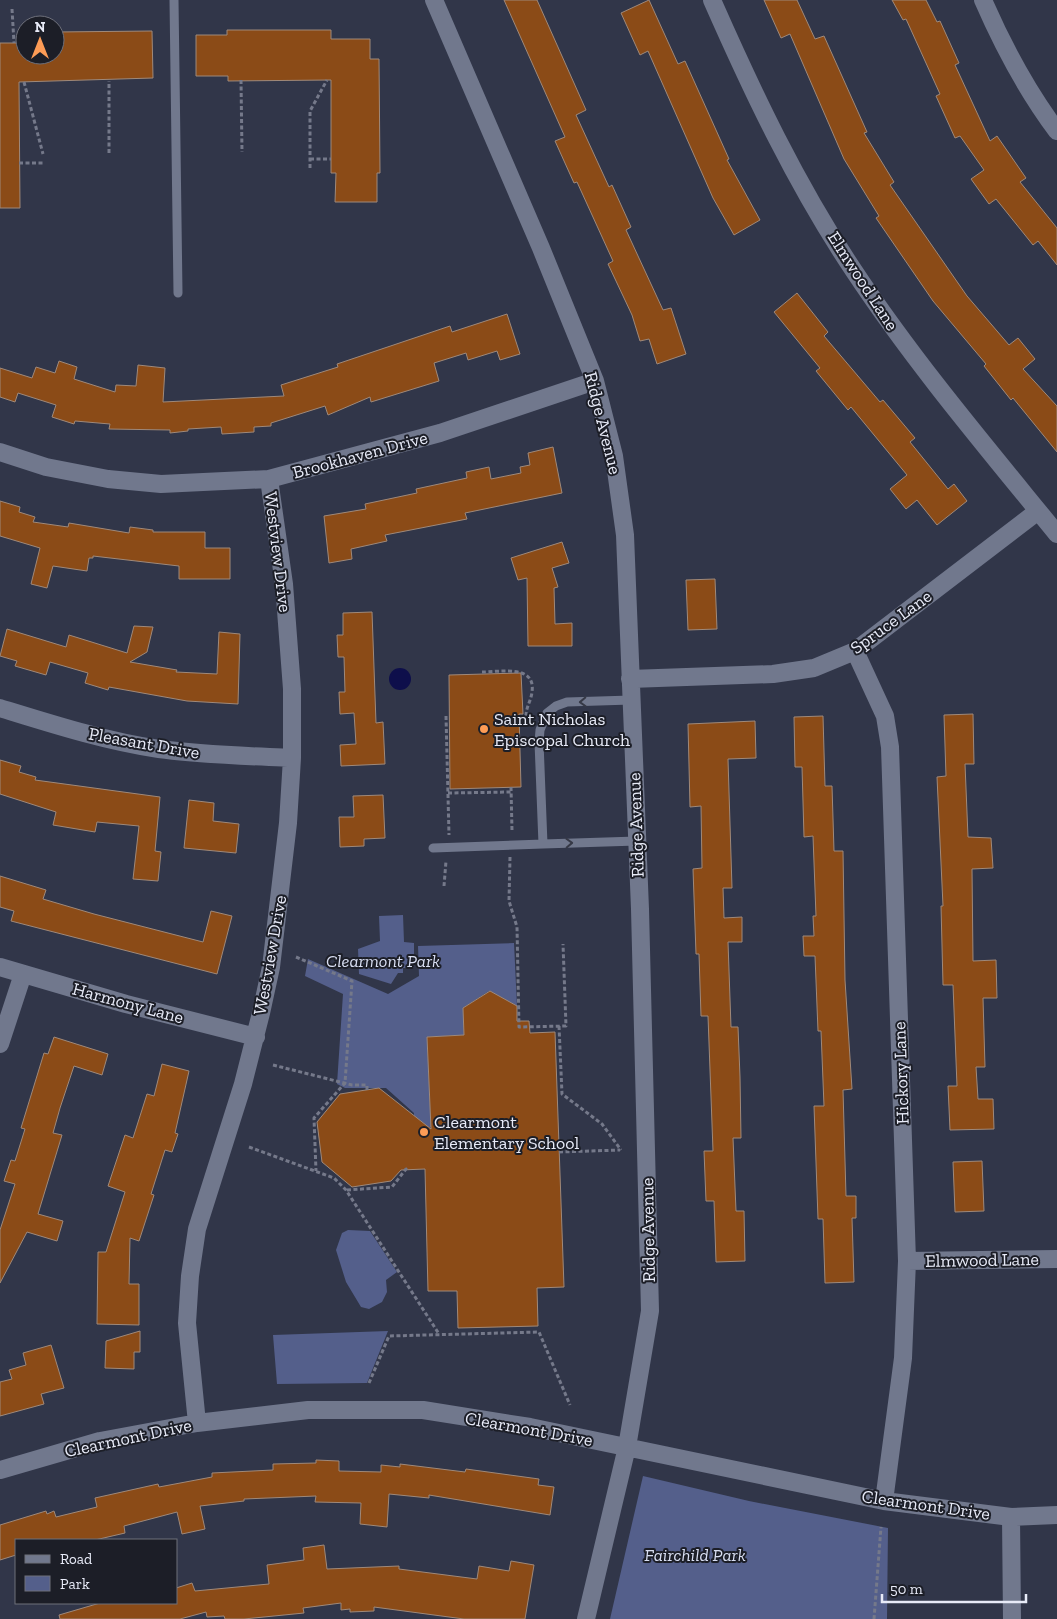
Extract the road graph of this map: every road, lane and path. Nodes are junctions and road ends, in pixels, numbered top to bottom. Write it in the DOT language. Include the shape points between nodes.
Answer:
graph roads {
  1 [pos="174,0"];
  2 [pos="434,0"];
  3 [pos="712,0"];
  4 [pos="983,0"];
  5 [pos="12,9"];
  6 [pos="14,43"];
  7 [pos="241,80"];
  8 [pos="327,80"];
  9 [pos="109,81"];
  10 [pos="24,82"];
  11 [pos="1057,131"];
  12 [pos="242,152"];
  13 [pos="109,153"];
  14 [pos="43,154"];
  15 [pos="310,159"];
  16 [pos="331,159"];
  17 [pos="20,163"];
  18 [pos="43,163"];
  19 [pos="310,168"];
  20 [pos="178,292"];
  21 [pos="594,381"];
  22 [pos="0,452"];
  23 [pos="269,479"];
  24 [pos="1038,511"];
  25 [pos="1057,534"];
  26 [pos="855,651"];
  27 [pos="482,672"];
  28 [pos="630,679"];
  29 [pos="631,700"];
  30 [pos="0,708"];
  31 [pos="446,716"];
  32 [pos="526,716"];
  33 [pos="292,758"];
  34 [pos="448,794"];
  35 [pos="637,841"];
  36 [pos="543,844"];
  37 [pos="511,845"];
  38 [pos="449,847"];
  39 [pos="433,848"];
  40 [pos="444,886"];
  41 [pos="563,944"];
  42 [pos="296,957"];
  43 [pos="0,967"];
  44 [pos="23,974"];
  45 [pos="559,1026"];
  46 [pos="256,1036"];
  47 [pos="0,1044"];
  48 [pos="273,1065"];
  49 [pos="345,1083"];
  50 [pos="367,1090"];
  51 [pos="249,1147"];
  52 [pos="559,1152"];
  53 [pos="403,1167"];
  54 [pos="316,1171"];
  55 [pos="346,1190"];
  56 [pos="1057,1259"];
  57 [pos="907,1261"];
  58 [pos="440,1334"];
  59 [pos="369,1383"];
  60 [pos="570,1405"];
  61 [pos="197,1423"];
  62 [pos="627,1447"];
  63 [pos="0,1470"];
  64 [pos="884,1501"];
  65 [pos="1057,1515"];
  66 [pos="1012,1517"];
  67 [pos="881,1527"];
  68 [pos="586,1619"];
  69 [pos="874,1619"];
  70 [pos="1012,1619"];
  1 -- 20 [label="lane"];
  2 -- 21 [label="street, Ridge Avenue" via="541,248"];
  3 -- 24 [label="street, Elmwood Lane" via="793,168 852,269 906,347"];
  4 -- 11 [label="street" via="1014,63"];
  5 -- 6 [label="path"];
  7 -- 12 [label="path"];
  8 -- 15 [label="path" via="310,111"];
  9 -- 13 [label="path"];
  10 -- 14 [label="path"];
  15 -- 16 [label="path"];
  15 -- 19 [label="path"];
  17 -- 18 [label="path"];
  21 -- 23 [label="street, Brookhaven Drive" via="440,433"];
  21 -- 28 [label="street, Ridge Avenue" via="614,456 625,535"];
  22 -- 23 [label="street, Brookhaven Drive" via="55,468 161,484"];
  23 -- 33 [label="street, Westview Drive" via="284,584 292,689"];
  24 -- 25 [label="street, Elmwood Lane"];
  24 -- 26 [label="street, Spruce Lane"];
  26 -- 28 [label="street, Spruce Lane" via="814,668 772,674"];
  26 -- 57 [label="street, Hickory Lane" via="885,716 890,747"];
  27 -- 32 [label="path" via="516,671 528,676 532,691"];
  28 -- 29 [label="street, Ridge Avenue"];
  29 -- 35 [label="street, Ridge Avenue"];
  29 -- 36 [label="lane, one-way" via="567,702 547,713 539,742"];
  30 -- 33 [label="street, Pleasant Drive" via="101,738 157,748"];
  31 -- 34 [label="path"];
  33 -- 46 [label="street, Westview Drive" via="281,897 271,967"];
  34 -- 37 [label="path" via="511,789"];
  34 -- 38 [label="path"];
  36 -- 35 [label="lane, one-way"];
  35 -- 62 [label="street, Ridge Avenue" via="650,1311"];
  36 -- 37 [label="lane"];
  37 -- 38 [label="lane"];
  37 -- 45 [label="path" via="509,901 516,926 519,1027"];
  38 -- 39 [label="lane"];
  38 -- 40 [label="path"];
  41 -- 45 [label="path" via="566,1026"];
  42 -- 49 [label="path" via="352,981"];
  43 -- 44 [label="street, Harmony Lane"];
  44 -- 46 [label="street, Harmony Lane" via="126,1004"];
  44 -- 47 [label="street"];
  45 -- 52 [label="path" via="562,1094 602,1124 621,1150"];
  46 -- 61 [label="street, Westview Drive" via="197,1229 192,1258 187,1323"];
  48 -- 49 [label="path"];
  49 -- 50 [label="path" via="367,1085"];
  49 -- 54 [label="path" via="314,1118"];
  51 -- 54 [label="path"];
  53 -- 55 [label="path" via="406,1169 392,1187"];
  54 -- 55 [label="path" via="334,1178"];
  55 -- 58 [label="path"];
  56 -- 57 [label="street, Elmwood Lane"];
  57 -- 64 [label="street, Hickory Lane" via="903,1358"];
  58 -- 59 [label="path" via="389,1336"];
  58 -- 60 [label="path" via="539,1332"];
  61 -- 62 [label="street, Clearmont Drive" via="308,1410 423,1410"];
  61 -- 63 [label="street, Clearmont Drive" via="100,1441"];
  62 -- 64 [label="street, Clearmont Drive"];
  62 -- 68 [label="street, Ridge Avenue"];
  64 -- 66 [label="street, Clearmont Drive"];
  65 -- 66 [label="street, Clearmont Drive"];
  66 -- 70 [label="street"];
  67 -- 69 [label="path"];
}
